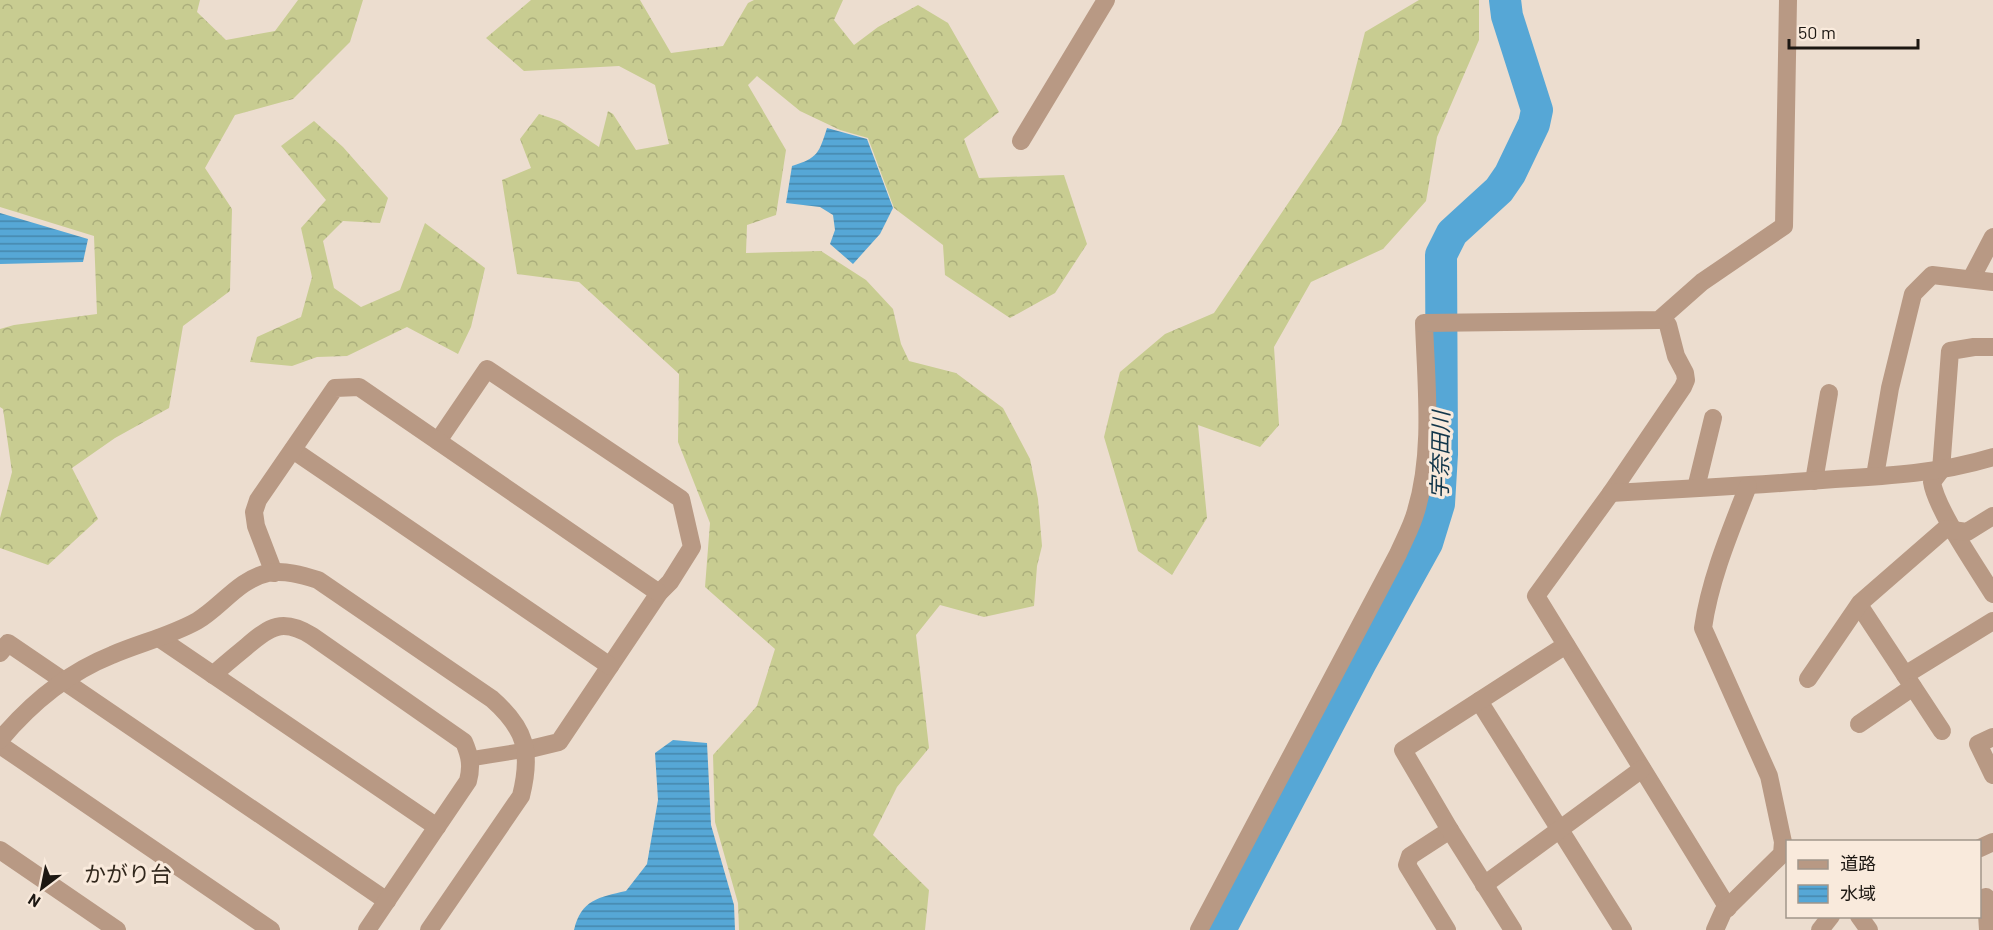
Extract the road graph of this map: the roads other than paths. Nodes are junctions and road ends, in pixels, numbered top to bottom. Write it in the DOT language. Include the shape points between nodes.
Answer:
graph roads {
  1 [pos="1106,0"];
  2 [pos="1788,0"];
  3 [pos="1021,141"];
  4 [pos="1993,237"];
  5 [pos="1971,279"];
  6 [pos="1993,282"];
  7 [pos="1662,318"];
  8 [pos="1993,347"];
  9 [pos="1829,393"];
  10 [pos="1713,418"];
  11 [pos="438,441"];
  12 [pos="292,450"];
  13 [pos="1993,457"];
  14 [pos="1941,470"];
  15 [pos="1875,476"];
  16 [pos="1814,481"];
  17 [pos="1748,486"];
  18 [pos="1696,488"];
  19 [pos="1611,493"];
  20 [pos="1993,516"];
  21 [pos="1955,531"];
  22 [pos="274,573"];
  23 [pos="660,593"];
  24 [pos="1993,594"];
  25 [pos="1859,605"];
  26 [pos="1993,621"];
  27 [pos="159,638"];
  28 [pos="1566,645"];
  29 [pos="0,652"];
  30 [pos="610,666"];
  31 [pos="213,675"];
  32 [pos="1808,679"];
  33 [pos="63,681"];
  34 [pos="1909,681"];
  35 [pos="1479,700"];
  36 [pos="1858,724"];
  37 [pos="1942,731"];
  38 [pos="1993,736"];
  39 [pos="0,740"];
  40 [pos="0,745"];
  41 [pos="526,750"];
  42 [pos="470,759"];
  43 [pos="1642,769"];
  44 [pos="1993,775"];
  45 [pos="437,827"];
  46 [pos="1560,829"];
  47 [pos="1450,830"];
  48 [pos="0,850"];
  49 [pos="1785,856"];
  50 [pos="1484,885"];
  51 [pos="1986,897"];
  52 [pos="387,901"];
  53 [pos="1728,908"];
  54 [pos="1829,918"];
  55 [pos="117,930"];
  56 [pos="271,930"];
  57 [pos="367,930"];
  58 [pos="429,930"];
  59 [pos="1198,930"];
  60 [pos="1447,930"];
  61 [pos="1513,930"];
  62 [pos="1623,930"];
  63 [pos="1715,930"];
  64 [pos="1820,930"];
  65 [pos="1988,930"];
  1 -- 3 [label="street"];
  2 -- 7 [label="street" via="1784,225 1702,282"];
  4 -- 5 [label="street"];
  5 -- 6 [label="street"];
  5 -- 15 [label="street" via="1932,275 1912,294"];
  7 -- 19 [label="street" via="1668,325 1686,380"];
  7 -- 59 [label="street" via="1424,323 1427,433 1416,513 1398,554"];
  8 -- 14 [label="street" via="1950,351"];
  9 -- 16 [label="street"];
  10 -- 18 [label="street"];
  11 -- 12 [label="street" via="359,387 335,388"];
  11 -- 23 [label="street"];
  11 -- 23 [label="street" via="487,369 671,493 681,500 692,547"];
  12 -- 22 [label="street" via="254,512"];
  12 -- 30 [label="street"];
  13 -- 14 [label="street"];
  14 -- 15 [label="street"];
  14 -- 21 [label="street" via="1932,483"];
  15 -- 16 [label="street"];
  16 -- 17 [label="street"];
  17 -- 18 [label="street"];
  17 -- 49 [label="street" via="1726,543 1703,628 1769,776"];
  18 -- 19 [label="street"];
  19 -- 28 [label="street" via="1536,596"];
  20 -- 21 [label="street" via="1967,532"];
  21 -- 24 [label="street"];
  21 -- 25 [label="street" via="1945,530"];
  22 -- 27 [label="street" via="239,586 198,620"];
  22 -- 41 [label="street" via="318,580 492,699 518,728"];
  23 -- 30 [label="street"];
  25 -- 32 [label="street"];
  25 -- 34 [label="street"];
  26 -- 34 [label="street"];
  27 -- 31 [label="street"];
  27 -- 33 [label="street" via="92,663"];
  28 -- 35 [label="street"];
  28 -- 43 [label="street"];
  29 -- 33 [label="street" via="8,643"];
  30 -- 41 [label="street" via="559,742"];
  31 -- 42 [label="street" via="266,629 292,626 454,734 464,742"];
  31 -- 45 [label="street"];
  33 -- 39 [label="street" via="32,705"];
  33 -- 52 [label="street"];
  34 -- 36 [label="street"];
  34 -- 37 [label="street"];
  35 -- 46 [label="street"];
  35 -- 47 [label="street" via="1403,750"];
  38 -- 44 [label="street" via="1978,744"];
  40 -- 56 [label="street"];
  41 -- 42 [label="street"];
  41 -- 58 [label="street" via="521,796"];
  42 -- 45 [label="street" via="468,781"];
  43 -- 46 [label="street"];
  43 -- 53 [label="street"];
  45 -- 52 [label="street"];
  46 -- 50 [label="street"];
  46 -- 62 [label="street"];
  47 -- 50 [label="street"];
  47 -- 60 [label="street" via="1410,856 1407,865"];
  48 -- 55 [label="street"];
  49 -- 53 [label="street"];
  50 -- 61 [label="street"];
  51 -- 65 [label="street"];
  52 -- 57 [label="street"];
  53 -- 63 [label="street"];
  54 -- 64 [label="street"];
}
